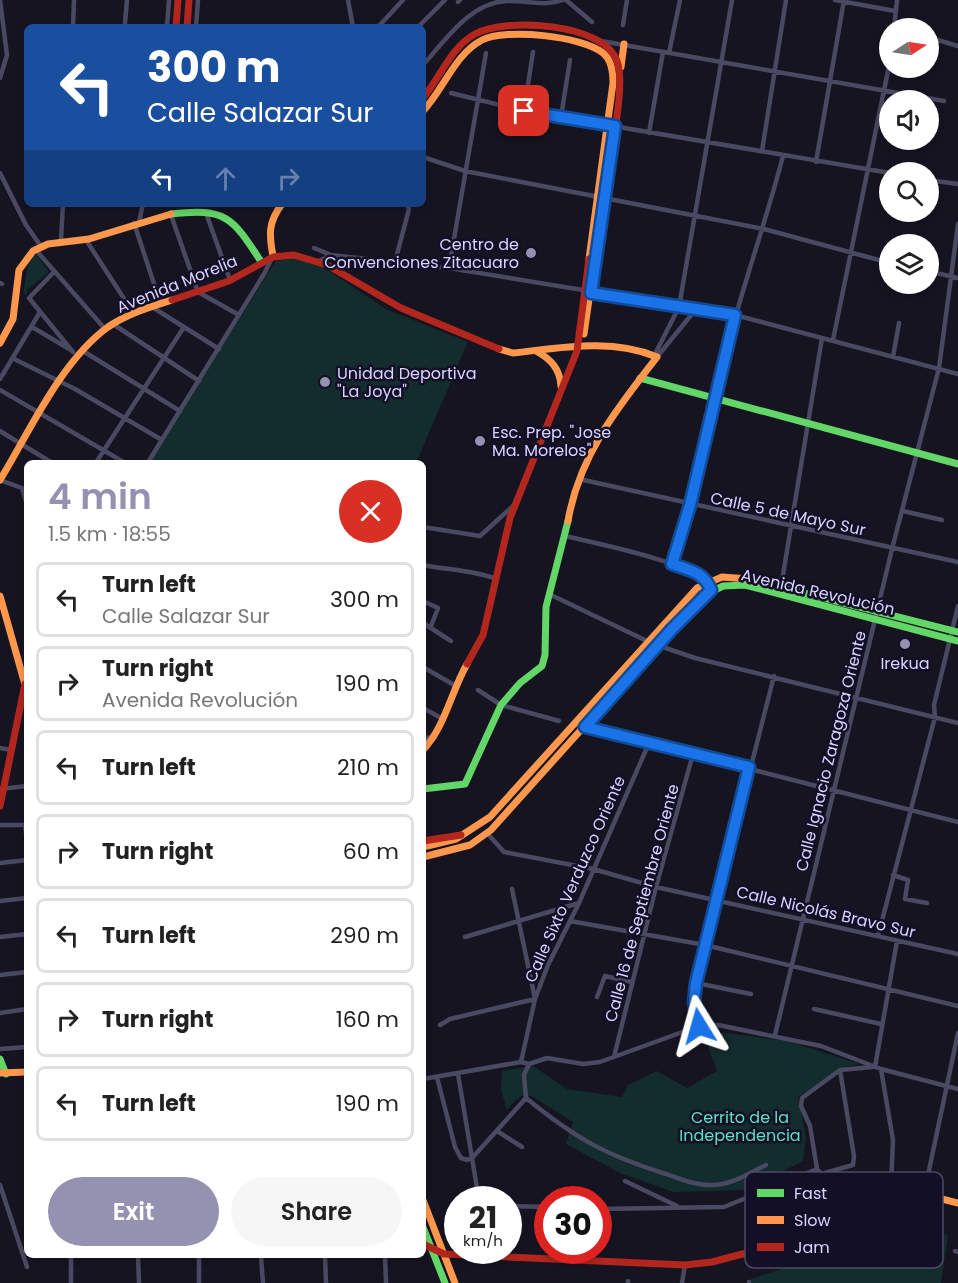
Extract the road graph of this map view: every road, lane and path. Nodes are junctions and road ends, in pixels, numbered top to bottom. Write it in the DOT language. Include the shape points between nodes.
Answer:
graph roads {
  1 [pos="0,0"];
  2 [pos="74,0"];
  3 [pos="127,0"];
  4 [pos="169,0"];
  5 [pos="178,0"];
  6 [pos="189,0"];
  7 [pos="198,0"];
  8 [pos="348,0"];
  9 [pos="403,0"];
  10 [pos="445,0"];
  11 [pos="509,0"];
  12 [pos="627,0"];
  13 [pos="680,0"];
  14 [pos="732,0"];
  15 [pos="786,0"];
  16 [pos="835,0"];
  17 [pos="897,0"];
  18 [pos="560,1"];
  19 [pos="844,1"];
  20 [pos="895,11"];
  21 [pos="895,18"];
  22 [pos="592,22"];
  23 [pos="125,23"];
  24 [pos="73,24"];
  25 [pos="167,24"];
  26 [pos="177,24"];
  27 [pos="187,24"];
  28 [pos="196,24"];
  29 [pos="352,24"];
  30 [pos="381,24"];
  31 [pos="421,24"];
  32 [pos="623,25"];
  33 [pos="939,40"];
  34 [pos="596,44"];
  35 [pos="624,44"];
  36 [pos="958,46"];
  37 [pos="533,52"];
  38 [pos="666,52"];
  39 [pos="486,53"];
  40 [pos="570,60"];
  41 [pos="426,62"];
  42 [pos="721,62"];
  43 [pos="621,67"];
  44 [pos="775,73"];
  45 [pos="0,78"];
  46 [pos="830,82"];
  47 [pos="879,91"];
  48 [pos="451,93"];
  49 [pos="426,94"];
  50 [pos="478,100"];
  51 [pos="939,100"];
  52 [pos="944,101"];
  53 [pos="426,107"];
  54 [pos="524,111"];
  55 [pos="561,117"];
  56 [pos="879,118"];
  57 [pos="611,125"];
  58 [pos="649,133"];
  59 [pos="709,143"];
  60 [pos="762,151"];
  61 [pos="783,156"];
  62 [pos="426,158"];
  63 [pos="816,162"];
  64 [pos="867,170"];
  65 [pos="465,171"];
  66 [pos="879,172"];
  67 [pos="0,173"];
  68 [pos="939,181"];
  69 [pos="958,184"];
  70 [pos="601,197"];
  71 [pos="63,207"];
  72 [pos="142,207"];
  73 [pos="279,207"];
  74 [pos="408,207"];
  75 [pos="206,213"];
  76 [pos="171,215"];
  77 [pos="695,216"];
  78 [pos="136,222"];
  79 [pos="958,224"];
  80 [pos="764,229"];
  81 [pos="60,240"];
  82 [pos="86,240"];
  83 [pos="37,247"];
  84 [pos="314,248"];
  85 [pos="851,254"];
  86 [pos="331,255"];
  87 [pos="273,256"];
  88 [pos="260,260"];
  89 [pos="879,260"];
  90 [pos="320,261"];
  91 [pos="395,262"];
  92 [pos="449,268"];
  93 [pos="54,272"];
  94 [pos="939,274"];
  95 [pos="949,276"];
  96 [pos="958,278"];
  97 [pos="230,280"];
  98 [pos="198,292"];
  99 [pos="588,292"];
  100 [pos="161,305"];
  101 [pos="679,306"];
  102 [pos="152,307"];
  103 [pos="696,309"];
  104 [pos="40,312"];
  105 [pos="134,314"];
  106 [pos="240,315"];
  107 [pos="735,315"];
  108 [pos="899,323"];
  109 [pos="113,324"];
  110 [pos="32,327"];
  111 [pos="184,327"];
  112 [pos="105,329"];
  113 [pos="822,338"];
  114 [pos="833,340"];
  115 [pos="0,343"];
  116 [pos="579,348"];
  117 [pos="219,349"];
  118 [pos="536,351"];
  119 [pos="78,353"];
  120 [pos="164,357"];
  121 [pos="893,357"];
  122 [pos="655,358"];
  123 [pos="14,359"];
  124 [pos="939,368"];
  125 [pos="958,374"];
  126 [pos="640,378"];
  127 [pos="0,379"];
  128 [pos="199,381"];
  129 [pos="62,382"];
  130 [pos="144,387"];
  131 [pos="561,388"];
  132 [pos="0,390"];
  133 [pos="714,400"];
  134 [pos="180,411"];
  135 [pos="41,414"];
  136 [pos="124,418"];
  137 [pos="807,423"];
  138 [pos="0,431"];
  139 [pos="162,440"];
  140 [pos="23,445"];
  141 [pos="104,450"];
  142 [pos="916,451"];
  143 [pos="47,460"];
  144 [pos="98,460"];
  145 [pos="120,460"];
  146 [pos="150,460"];
  147 [pos="958,464"];
  148 [pos="579,479"];
  149 [pos="0,480"];
  150 [pos="24,490"];
  151 [pos="515,505"];
  152 [pos="690,505"];
  153 [pos="903,511"];
  154 [pos="942,520"];
  155 [pos="426,527"];
  156 [pos="791,527"];
  157 [pos="565,536"];
  158 [pos="892,549"];
  159 [pos="958,562"];
  160 [pos="672,564"];
  161 [pos="426,566"];
  162 [pos="496,579"];
  163 [pos="708,581"];
  164 [pos="711,590"];
  165 [pos="780,592"];
  166 [pos="549,594"];
  167 [pos="0,596"];
  168 [pos="426,602"];
  169 [pos="958,606"];
  170 [pos="876,615"];
  171 [pos="426,624"];
  172 [pos="431,626"];
  173 [pos="955,632"];
  174 [pos="954,640"];
  175 [pos="648,641"];
  176 [pos="452,642"];
  177 [pos="657,645"];
  178 [pos="426,669"];
  179 [pos="774,676"];
  180 [pos="24,680"];
  181 [pos="454,686"];
  182 [pos="478,690"];
  183 [pos="24,695"];
  184 [pos="857,697"];
  185 [pos="501,705"];
  186 [pos="426,710"];
  187 [pos="935,717"];
  188 [pos="441,718"];
  189 [pos="559,721"];
  190 [pos="958,723"];
  191 [pos="573,724"];
  192 [pos="585,727"];
  193 [pos="426,738"];
  194 [pos="435,738"];
  195 [pos="649,742"];
  196 [pos="426,747"];
  197 [pos="0,748"];
  198 [pos="10,750"];
  199 [pos="693,754"];
  200 [pos="749,767"];
  201 [pos="24,786"];
  202 [pos="2,789"];
  203 [pos="426,789"];
  204 [pos="835,789"];
  205 [pos="0,806"];
  206 [pos="910,811"];
  207 [pos="958,822"];
  208 [pos="0,825"];
  209 [pos="24,825"];
  210 [pos="486,833"];
  211 [pos="462,835"];
  212 [pos="426,841"];
  213 [pos="426,846"];
  214 [pos="426,856"];
  215 [pos="24,860"];
  216 [pos="0,862"];
  217 [pos="593,869"];
  218 [pos="892,875"];
  219 [pos="656,887"];
  220 [pos="512,889"];
  221 [pos="24,898"];
  222 [pos="716,899"];
  223 [pos="0,901"];
  224 [pos="579,903"];
  225 [pos="927,903"];
  226 [pos="802,918"];
  227 [pos="519,920"];
  228 [pos="570,921"];
  229 [pos="645,932"];
  230 [pos="24,934"];
  231 [pos="878,936"];
  232 [pos="0,937"];
  233 [pos="465,937"];
  234 [pos="897,940"];
  235 [pos="705,945"];
  236 [pos="958,954"];
  237 [pos="792,965"];
  238 [pos="24,972"];
  239 [pos="0,975"];
  240 [pos="632,982"];
  241 [pos="696,983"];
  242 [pos="888,988"];
  243 [pos="751,994"];
  244 [pos="597,997"];
  245 [pos="535,999"];
  246 [pos="958,1006"];
  247 [pos="24,1009"];
  248 [pos="814,1009"];
  249 [pos="0,1012"];
  250 [pos="881,1024"];
  251 [pos="440,1025"];
  252 [pos="699,1026"];
  253 [pos="958,1033"];
  254 [pos="775,1035"];
  255 [pos="24,1047"];
  256 [pos="0,1049"];
  257 [pos="614,1057"];
  258 [pos="0,1059"];
  259 [pos="521,1062"];
  260 [pos="529,1064"];
  261 [pos="875,1067"];
  262 [pos="881,1069"];
  263 [pos="840,1070"];
  264 [pos="24,1072"];
  265 [pos="3,1074"];
  266 [pos="458,1074"];
  267 [pos="437,1077"];
  268 [pos="426,1079"];
  269 [pos="946,1086"];
  270 [pos="958,1089"];
  271 [pos="526,1098"];
  272 [pos="497,1131"];
  273 [pos="522,1147"];
  274 [pos="473,1157"];
  275 [pos="766,1166"];
  276 [pos="753,1172"];
  277 [pos="819,1172"];
  278 [pos="892,1172"];
  279 [pos="928,1172"];
  280 [pos="745,1176"];
  281 [pos="625,1181"];
  282 [pos="0,1185"];
  283 [pos="477,1186"];
  284 [pos="745,1199"];
  285 [pos="943,1199"];
  286 [pos="958,1203"];
  287 [pos="680,1207"];
  288 [pos="426,1208"];
  289 [pos="612,1209"];
  290 [pos="426,1235"];
  291 [pos="426,1246"];
  292 [pos="431,1248"];
  293 [pos="444,1254"];
  294 [pos="522,1255"];
  295 [pos="745,1255"];
  296 [pos="24,1258"];
  297 [pos="24,1258"];
  298 [pos="71,1258"];
  299 [pos="138,1258"];
  300 [pos="199,1258"];
  301 [pos="261,1258"];
  302 [pos="325,1258"];
  303 [pos="385,1258"];
  304 [pos="448,1264"];
  305 [pos="685,1265"];
  306 [pos="27,1267"];
  307 [pos="71,1283"];
  308 [pos="139,1283"];
  309 [pos="200,1283"];
  310 [pos="263,1283"];
  311 [pos="326,1283"];
  312 [pos="386,1283"];
  313 [pos="445,1283"];
  314 [pos="455,1283"];
  315 [pos="682,1283"];
  1 -- 45 [label="street" via="7,55"];
  2 -- 24 [label="street"];
  3 -- 23 [label="street"];
  4 -- 25 [label="street"];
  5 -- 26 [label="street"];
  6 -- 27 [label="street"];
  7 -- 28 [label="street"];
  8 -- 29 [label="street"];
  9 -- 30 [label="street"];
  10 -- 31 [label="street"];
  11 -- 18 [label="street"];
  11 -- 41 [label="street" via="491,4 466,18"];
  12 -- 32 [label="street"];
  13 -- 38 [label="street"];
  14 -- 42 [label="street"];
  15 -- 44 [label="street"];
  16 -- 19 [label="street"];
  17 -- 20 [label="street"];
  18 -- 22 [label="street"];
  19 -- 20 [label="street"];
  19 -- 46 [label="street"];
  20 -- 21 [label="street"];
  33 -- 36 [label="street"];
  34 -- 35 [label="street"];
  34 -- 43 [label="street" via="610,49"];
  34 -- 49 [label="street" via="582,34 530,25 497,25 476,33 460,46"];
  34 -- 53 [label="street" via="534,35 489,37 469,52"];
  34 -- 57 [label="street" via="612,70"];
  35 -- 38 [label="street"];
  35 -- 43 [label="street"];
  37 -- 54 [label="street"];
  38 -- 42 [label="street"];
  38 -- 58 [label="street"];
  39 -- 50 [label="street"];
  40 -- 55 [label="street"];
  42 -- 44 [label="street"];
  42 -- 59 [label="street"];
  43 -- 57 [label="street"];
  44 -- 46 [label="street"];
  44 -- 60 [label="street"];
  46 -- 47 [label="street"];
  46 -- 63 [label="street"];
  48 -- 50 [label="street"];
  50 -- 54 [label="street"];
  50 -- 65 [label="street"];
  51 -- 52 [label="street"];
  54 -- 55 [label="street"];
  55 -- 57 [label="street"];
  56 -- 64 [label="street"];
  57 -- 58 [label="street"];
  57 -- 70 [label="street"];
  58 -- 59 [label="street"];
  59 -- 60 [label="street"];
  59 -- 77 [label="street"];
  60 -- 61 [label="street"];
  61 -- 63 [label="street"];
  61 -- 80 [label="street"];
  62 -- 65 [label="street"];
  63 -- 64 [label="street"];
  64 -- 66 [label="street"];
  64 -- 85 [label="street"];
  65 -- 70 [label="street"];
  65 -- 92 [label="street"];
  67 -- 83 [label="street"];
  68 -- 69 [label="street"];
  70 -- 77 [label="street"];
  70 -- 99 [label="street"];
  71 -- 81 [label="street"];
  72 -- 78 [label="street"];
  73 -- 87 [label="street" via="268,226"];
  74 -- 91 [label="street"];
  75 -- 76 [label="street"];
  75 -- 88 [label="street" via="230,220"];
  75 -- 97 [label="street"];
  76 -- 78 [label="street"];
  76 -- 98 [label="street"];
  77 -- 80 [label="street"];
  77 -- 101 [label="street"];
  78 -- 82 [label="street"];
  78 -- 100 [label="street"];
  79 -- 95 [label="street, Calle Ignacio Zaragoza Oriente"];
  80 -- 85 [label="street"];
  80 -- 107 [label="street"];
  81 -- 82 [label="street"];
  81 -- 83 [label="street"];
  82 -- 105 [label="street"];
  83 -- 93 [label="street"];
  83 -- 115 [label="street" via="20,266 15,312"];
  84 -- 86 [label="street"];
  85 -- 89 [label="street"];
  85 -- 114 [label="street"];
  86 -- 90 [label="street"];
  86 -- 91 [label="street"];
  87 -- 88 [label="street, Avenida Morelia"];
  87 -- 90 [label="street, Avenida Morelia"];
  87 -- 106 [label="street"];
  88 -- 97 [label="street, Avenida Morelia"];
  90 -- 118 [label="street" via="431,322 504,351"];
  91 -- 92 [label="street"];
  92 -- 99 [label="street"];
  93 -- 104 [label="street" via="29,298"];
  93 -- 112 [label="street"];
  94 -- 95 [label="street"];
  95 -- 96 [label="street"];
  95 -- 124 [label="street, Calle Ignacio Zaragoza Oriente"];
  97 -- 98 [label="street, Avenida Morelia"];
  98 -- 100 [label="street, Avenida Morelia"];
  98 -- 106 [label="street"];
  99 -- 101 [label="street"];
  99 -- 116 [label="street"];
  100 -- 102 [label="street, Avenida Morelia"];
  101 -- 103 [label="street"];
  101 -- 122 [label="street"];
  102 -- 105 [label="street, Avenida Morelia"];
  102 -- 111 [label="street"];
  103 -- 107 [label="street"];
  103 -- 122 [label="street"];
  104 -- 110 [label="street"];
  104 -- 119 [label="street"];
  105 -- 109 [label="street, Avenida Morelia"];
  106 -- 117 [label="street"];
  107 -- 113 [label="street"];
  107 -- 133 [label="street"];
  108 -- 121 [label="street"];
  109 -- 112 [label="street, Avenida Morelia"];
  109 -- 120 [label="street"];
  110 -- 119 [label="street"];
  110 -- 123 [label="street"];
  111 -- 117 [label="street"];
  111 -- 120 [label="street"];
  112 -- 119 [label="street, Avenida Morelia"];
  113 -- 114 [label="street"];
  113 -- 137 [label="street"];
  114 -- 121 [label="street"];
  116 -- 118 [label="street"];
  116 -- 122 [label="street" via="638,349"];
  116 -- 131 [label="street"];
  117 -- 128 [label="street"];
  118 -- 131 [label="street" via="547,356 557,369"];
  119 -- 129 [label="street, Avenida Morelia"];
  119 -- 130 [label="street"];
  120 -- 128 [label="street"];
  120 -- 130 [label="street"];
  121 -- 124 [label="street"];
  122 -- 126 [label="street"];
  123 -- 127 [label="street"];
  123 -- 129 [label="street"];
  124 -- 125 [label="street"];
  124 -- 142 [label="street, Calle Ignacio Zaragoza Oriente"];
  126 -- 133 [label="street"];
  126 -- 148 [label="street" via="607,421"];
  128 -- 134 [label="street"];
  129 -- 135 [label="street, Avenida Morelia"];
  129 -- 136 [label="street"];
  130 -- 134 [label="street"];
  130 -- 136 [label="street"];
  131 -- 151 [label="street"];
  132 -- 135 [label="street"];
  133 -- 137 [label="street"];
  133 -- 152 [label="street"];
  134 -- 139 [label="street"];
  135 -- 140 [label="street, Avenida Morelia"];
  135 -- 141 [label="street"];
  136 -- 139 [label="street"];
  136 -- 141 [label="street"];
  137 -- 142 [label="street"];
  137 -- 156 [label="street"];
  138 -- 140 [label="street"];
  139 -- 146 [label="street"];
  140 -- 143 [label="street"];
  140 -- 149 [label="street, Avenida Morelia"];
  141 -- 144 [label="street"];
  141 -- 145 [label="street"];
  142 -- 147 [label="street"];
  142 -- 153 [label="street, Calle Ignacio Zaragoza Oriente"];
  148 -- 152 [label="street, Calle 5 de Mayo Sur"];
  148 -- 157 [label="street"];
  149 -- 150 [label="street"];
  151 -- 155 [label="street" via="480,536"];
  151 -- 162 [label="street"];
  152 -- 156 [label="street, Calle 5 de Mayo Sur"];
  152 -- 160 [label="street"];
  153 -- 154 [label="street"];
  153 -- 158 [label="street, Calle Ignacio Zaragoza Oriente"];
  156 -- 158 [label="street, Calle 5 de Mayo Sur"];
  156 -- 165 [label="street"];
  157 -- 160 [label="street"];
  157 -- 166 [label="street"];
  158 -- 159 [label="street, Calle 5 de Mayo Sur"];
  158 -- 170 [label="street, Calle Ignacio Zaragoza Oriente"];
  160 -- 163 [label="street" via="699,573"];
  161 -- 162 [label="street"];
  162 -- 181 [label="street" via="483,635"];
  163 -- 164 [label="street"];
  163 -- 165 [label="street, Avenida Revolución" via="734,577"];
  163 -- 175 [label="street"];
  164 -- 165 [label="street, Avenida Revolución" via="736,585"];
  164 -- 177 [label="street"];
  165 -- 170 [label="street, Avenida Revolución"];
  166 -- 175 [label="street"];
  166 -- 185 [label="street" via="542,666"];
  167 -- 180 [label="street"];
  168 -- 172 [label="street" via="438,608"];
  169 -- 173 [label="street"];
  170 -- 173 [label="street, Avenida Revolución"];
  170 -- 174 [label="street, Avenida Revolución"];
  170 -- 184 [label="street, Calle Ignacio Zaragoza Oriente"];
  171 -- 172 [label="street"];
  172 -- 176 [label="street"];
  173 -- 174 [label="street"];
  174 -- 187 [label="street" via="934,705"];
  175 -- 177 [label="street"];
  175 -- 191 [label="street"];
  177 -- 179 [label="street"];
  177 -- 192 [label="street"];
  178 -- 181 [label="street"];
  179 -- 184 [label="street"];
  179 -- 200 [label="street"];
  181 -- 188 [label="street"];
  182 -- 185 [label="street"];
  183 -- 198 [label="street"];
  184 -- 187 [label="street"];
  184 -- 204 [label="street, Calle Ignacio Zaragoza Oriente"];
  185 -- 189 [label="street"];
  185 -- 203 [label="street" via="465,783"];
  186 -- 188 [label="street"];
  187 -- 190 [label="street"];
  187 -- 206 [label="street"];
  188 -- 194 [label="street"];
  191 -- 192 [label="street"];
  191 -- 211 [label="street" via="501,807"];
  192 -- 195 [label="street"];
  192 -- 210 [label="street"];
  193 -- 194 [label="street"];
  194 -- 196 [label="street"];
  195 -- 199 [label="street"];
  195 -- 217 [label="street, Calle Sixto Verduzco Oriente"];
  197 -- 198 [label="street"];
  198 -- 202 [label="street"];
  199 -- 200 [label="street"];
  199 -- 219 [label="street, Calle 16 de Septiembre Oriente"];
  200 -- 204 [label="street"];
  200 -- 222 [label="street"];
  201 -- 202 [label="street"];
  202 -- 205 [label="street"];
  204 -- 206 [label="street"];
  204 -- 226 [label="street, Calle Ignacio Zaragoza Oriente"];
  206 -- 207 [label="street"];
  206 -- 218 [label="street"];
  208 -- 209 [label="street"];
  210 -- 214 [label="street" via="460,849"];
  210 -- 217 [label="street, Calle Nicolás Bravo Sur" via="504,852"];
  211 -- 212 [label="street"];
  211 -- 213 [label="street"];
  215 -- 216 [label="street"];
  217 -- 219 [label="street, Calle Nicolás Bravo Sur"];
  217 -- 224 [label="street, Calle Sixto Verduzco Oriente"];
  218 -- 225 [label="street" via="908,880 905,899"];
  218 -- 231 [label="street"];
  219 -- 222 [label="street, Calle Nicolás Bravo Sur"];
  219 -- 229 [label="street, Calle 16 de Septiembre Oriente"];
  220 -- 227 [label="street"];
  221 -- 223 [label="street"];
  222 -- 226 [label="street, Calle Nicolás Bravo Sur"];
  222 -- 235 [label="street"];
  224 -- 227 [label="street"];
  224 -- 228 [label="street, Calle Sixto Verduzco Oriente"];
  226 -- 231 [label="street, Calle Nicolás Bravo Sur"];
  226 -- 237 [label="street, Calle Ignacio Zaragoza Oriente"];
  227 -- 233 [label="street"];
  227 -- 245 [label="street"];
  228 -- 229 [label="street"];
  228 -- 245 [label="street, Calle Sixto Verduzco Oriente"];
  229 -- 235 [label="street"];
  229 -- 240 [label="street, Calle 16 de Septiembre Oriente"];
  230 -- 232 [label="street"];
  231 -- 234 [label="street, Calle Nicolás Bravo Sur"];
  234 -- 236 [label="street, Calle Nicolás Bravo Sur"];
  234 -- 242 [label="street"];
  235 -- 237 [label="street"];
  235 -- 241 [label="street"];
  237 -- 242 [label="street"];
  237 -- 254 [label="street, Calle Ignacio Zaragoza Oriente"];
  238 -- 239 [label="street"];
  240 -- 244 [label="street" via="605,976"];
  240 -- 257 [label="street, Calle 16 de Septiembre Oriente"];
  241 -- 243 [label="street"];
  241 -- 252 [label="street" via="694,1003"];
  242 -- 246 [label="street"];
  242 -- 250 [label="street"];
  245 -- 251 [label="street" via="450,1019"];
  245 -- 259 [label="street, Calle Sixto Verduzco Oriente"];
  247 -- 249 [label="street"];
  248 -- 250 [label="street"];
  250 -- 261 [label="street"];
  252 -- 254 [label="street" via="718,1025"];
  252 -- 257 [label="street"];
  253 -- 269 [label="street"];
  254 -- 261 [label="street" via="821,1046"];
  255 -- 256 [label="street"];
  257 -- 260 [label="street" via="592,1064 547,1058"];
  258 -- 265 [label="street"];
  259 -- 260 [label="street"];
  259 -- 266 [label="street"];
  260 -- 271 [label="street" via="524,1075"];
  261 -- 262 [label="street"];
  261 -- 263 [label="street"];
  262 -- 269 [label="street"];
  262 -- 278 [label="street" via="893,1140"];
  263 -- 277 [label="street" via="801,1102"];
  263 -- 277 [label="street" via="853,1165"];
  264 -- 265 [label="street"];
  266 -- 267 [label="street"];
  266 -- 274 [label="street"];
  267 -- 268 [label="street"];
  267 -- 274 [label="street" via="455,1147 461,1158"];
  269 -- 270 [label="street"];
  269 -- 279 [label="street"];
  271 -- 272 [label="street"];
  271 -- 280 [label="street" via="565,1130 600,1151 711,1186"];
  272 -- 273 [label="street"];
  272 -- 274 [label="street"];
  274 -- 283 [label="street"];
  275 -- 276 [label="street"];
  281 -- 287 [label="street"];
  282 -- 297 [label="street"];
  284 -- 287 [label="street" via="724,1207"];
  285 -- 286 [label="street"];
  287 -- 289 [label="street"];
  288 -- 293 [label="street"];
  290 -- 292 [label="street"];
  291 -- 292 [label="street"];
  292 -- 293 [label="street"];
  292 -- 313 [label="street"];
  294 -- 305 [label="street"];
  295 -- 305 [label="street" via="712,1264"];
  296 -- 306 [label="street"];
  298 -- 307 [label="street"];
  299 -- 308 [label="street"];
  300 -- 309 [label="street"];
  301 -- 310 [label="street"];
  302 -- 311 [label="street"];
  303 -- 312 [label="street"];
  304 -- 314 [label="street"];
  305 -- 315 [label="street"];
}
